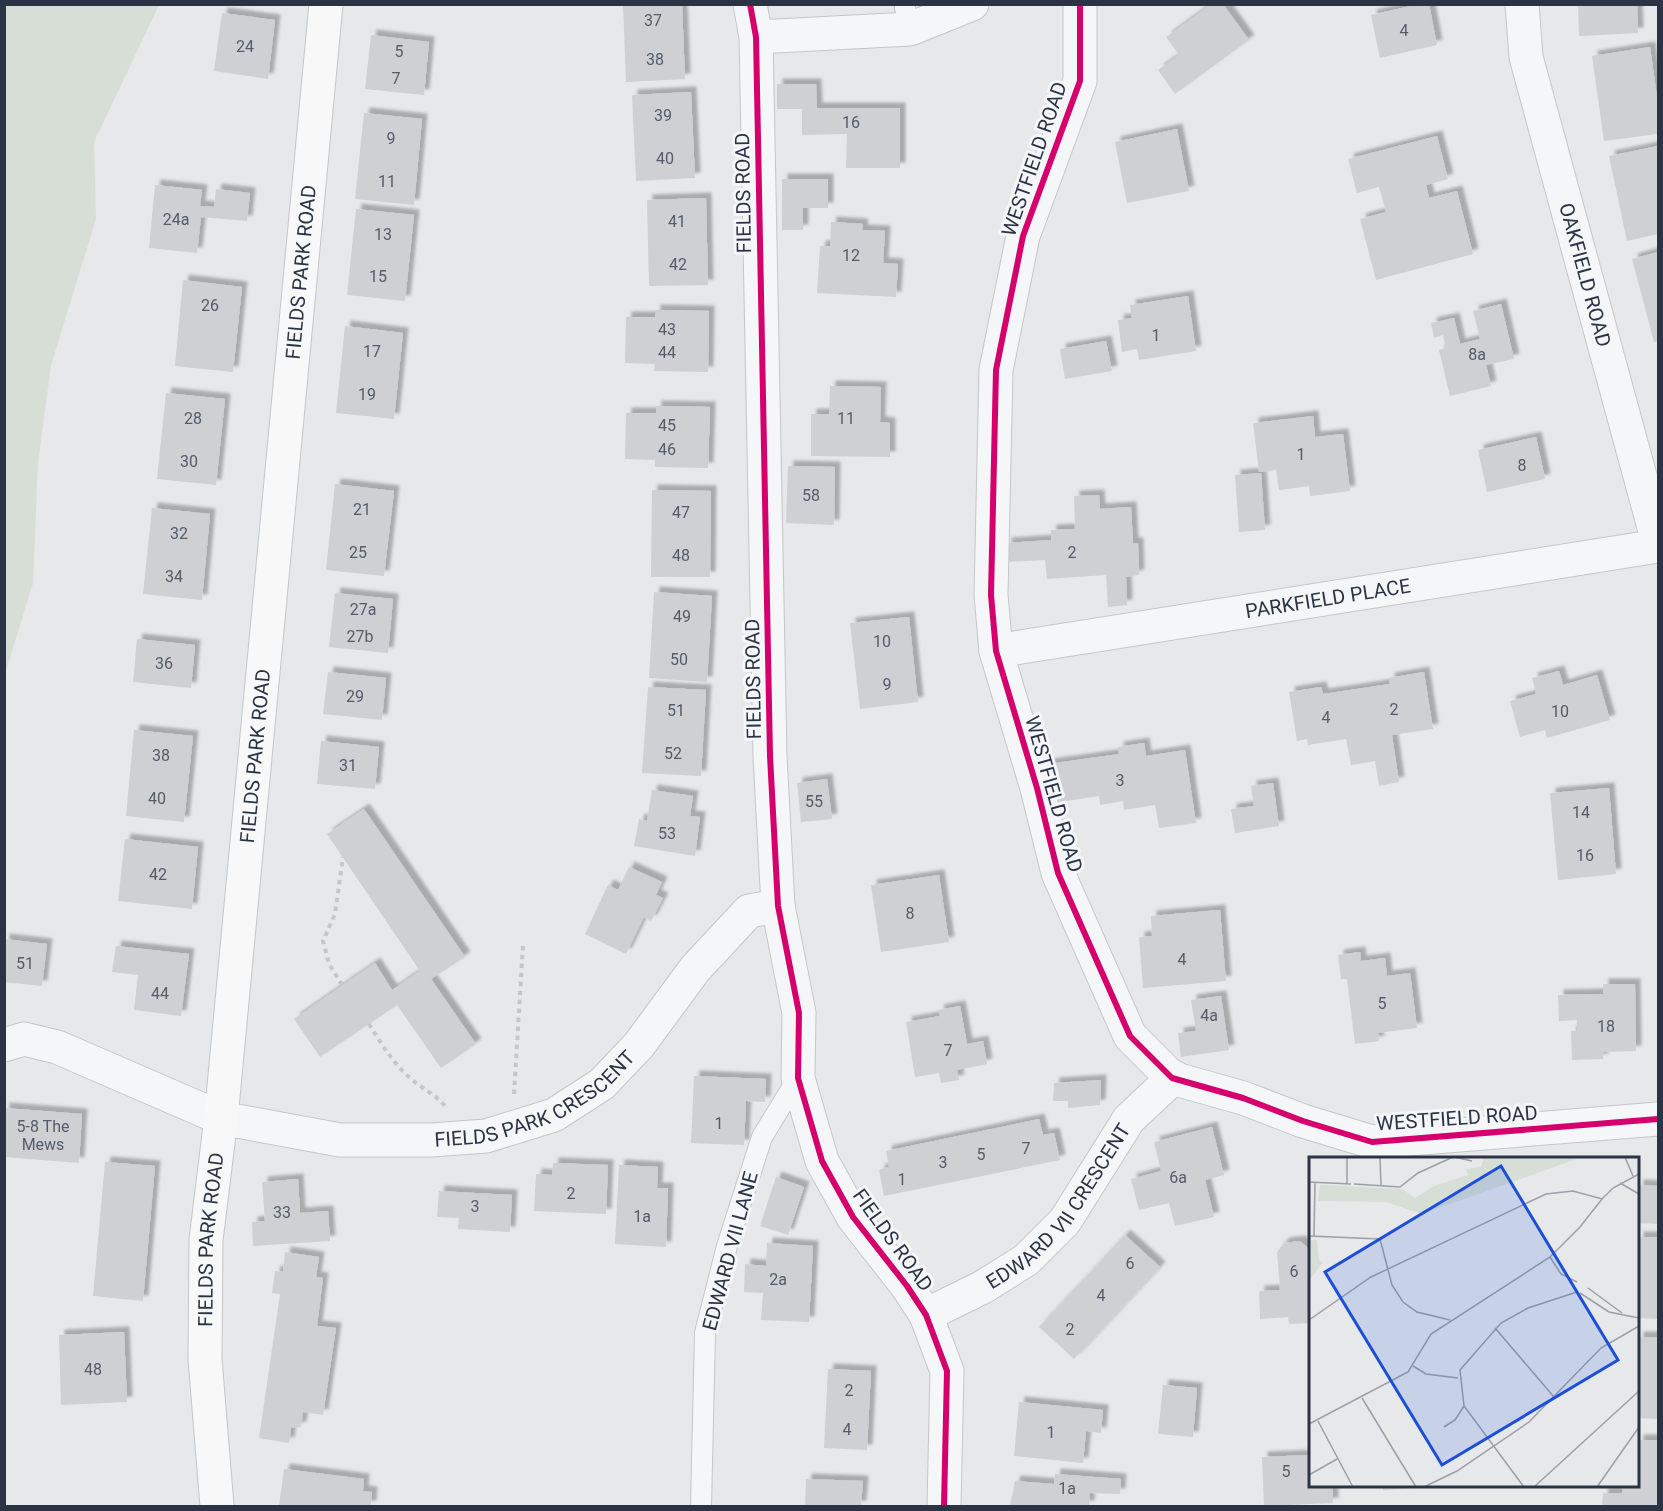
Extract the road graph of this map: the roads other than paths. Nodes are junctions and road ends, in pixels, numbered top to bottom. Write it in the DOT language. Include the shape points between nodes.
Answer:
graph roads {
  1 [pos="326,4"];
  2 [pos="750,4"];
  3 [pos="972,4"];
  4 [pos="1080,4"];
  5 [pos="1522,4"];
  6 [pos="756,37"];
  7 [pos="1659,544"];
  8 [pos="996,651"];
  9 [pos="778,906"];
  10 [pos="4,1045"];
  11 [pos="1174,1077"];
  12 [pos="798,1078"];
  13 [pos="221,1118"];
  14 [pos="1659,1119"];
  15 [pos="1374,1150"];
  16 [pos="926,1315"];
  17 [pos="217,1506"];
  18 [pos="701,1506"];
  19 [pos="944,1506"];
  1 -- 13 [label="main road, FIELDS PARK ROAD"];
  2 -- 6 [label="street, FIELDS ROAD"];
  3 -- 6 [label="street" via="907,19"];
  4 -- 8 [label="street, WESTFIELD ROAD" via="1080,81 1023,236 996,370 991,595"];
  5 -- 7 [label="street, OAKFIELD ROAD" via="1526,57"];
  6 -- 9 [label="street, FIELDS ROAD" via="770,756"];
  7 -- 8 [label="street, PARKFIELD PLACE" via="1447,582"];
  8 -- 11 [label="street, WESTFIELD ROAD" via="1058,873 1131,1036"];
  9 -- 12 [label="street, FIELDS ROAD" via="799,1013"];
  9 -- 13 [label="street, FIELDS PARK CRESCENT" via="749,911 695,969 639,1045 602,1084 554,1115 471,1137 431,1140 340,1140"];
  10 -- 13 [label="street, FIELDS PARK CRESCENT" via="24,1038 57,1047"];
  11 -- 15 [label="street, WESTFIELD ROAD"];
  11 -- 16 [label="street, EDWARD VII CRESCENT" via="1129,1119 1065,1221 1026,1260 984,1287"];
  12 -- 16 [label="street, FIELDS ROAD" via="822,1161 853,1217"];
  12 -- 18 [label="lane, EDWARD VII LANE" via="762,1137 705,1333"];
  13 -- 17 [label="main road, FIELDS PARK ROAD" via="206,1240 205,1359"];
  14 -- 15 [label="street, WESTFIELD ROAD"];
  16 -- 19 [label="street, FIELDS ROAD" via="947,1371"];
}
